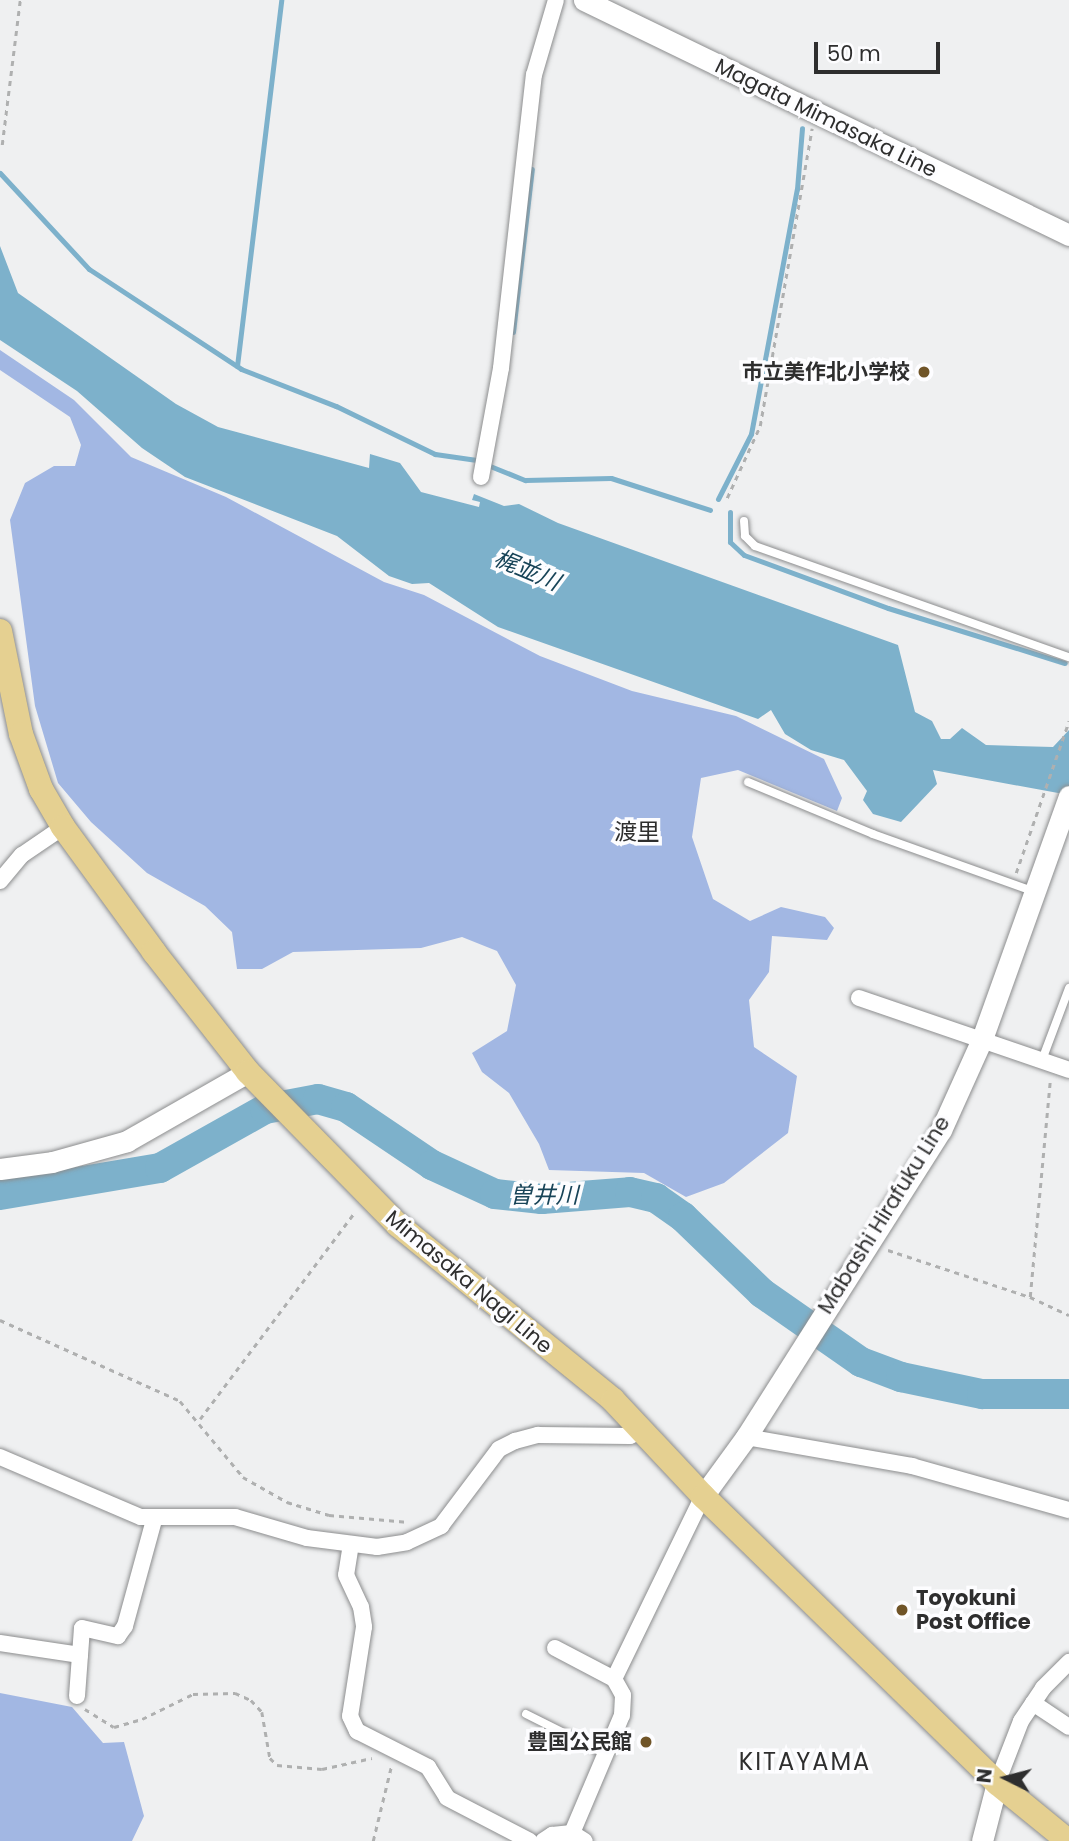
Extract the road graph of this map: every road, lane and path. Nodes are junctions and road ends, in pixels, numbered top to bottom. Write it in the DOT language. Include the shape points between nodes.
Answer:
graph roads {
  1 [pos="20,0"];
  2 [pos="556,0"];
  3 [pos="584,0"];
  4 [pos="815,112"];
  5 [pos="2,145"];
  6 [pos="1069,236"];
  7 [pos="481,477"];
  8 [pos="727,498"];
  9 [pos="744,521"];
  10 [pos="0,631"];
  11 [pos="1069,657"];
  12 [pos="1069,721"];
  13 [pos="748,782"];
  14 [pos="1069,796"];
  15 [pos="63,827"];
  16 [pos="1014,877"];
  17 [pos="0,881"];
  18 [pos="1036,889"];
  19 [pos="1069,988"];
  20 [pos="859,998"];
  21 [pos="982,1038"];
  22 [pos="1048,1062"];
  23 [pos="1069,1070"];
  24 [pos="248,1072"];
  25 [pos="0,1169"];
  26 [pos="369,1196"];
  27 [pos="868,1244"];
  28 [pos="1030,1297"];
  29 [pos="1069,1315"];
  30 [pos="0,1320"];
  31 [pos="200,1419"];
  32 [pos="642,1431"];
  33 [pos="746,1437"];
  34 [pos="2,1463"];
  35 [pos="703,1496"];
  36 [pos="1069,1510"];
  37 [pos="154,1520"];
  38 [pos="440,1526"];
  39 [pos="351,1544"];
  40 [pos="0,1643"];
  41 [pos="555,1648"];
  42 [pos="80,1655"];
  43 [pos="1069,1662"];
  44 [pos="614,1679"];
  45 [pos="77,1696"];
  46 [pos="1033,1703"];
  47 [pos="526,1714"];
  48 [pos="1069,1727"];
  49 [pos="395,1751"];
  50 [pos="606,1754"];
  51 [pos="997,1783"];
  52 [pos="579,1837"];
  53 [pos="373,1841"];
  54 [pos="530,1841"];
  55 [pos="543,1841"];
  56 [pos="982,1841"];
  57 [pos="1068,1841"];
  1 -- 5 [label="path"];
  2 -- 7 [label="street" via="534,75 501,368"];
  3 -- 4 [label="main road, Magata Mimasaka Line"];
  4 -- 6 [label="main road, Magata Mimasaka Line"];
  4 -- 8 [label="path" via="760,426"];
  9 -- 11 [label="lane" via="745,536 755,546"];
  10 -- 15 [label="main road, Mimasaka Nagi Line" via="21,734 41,789"];
  12 -- 16 [label="path"];
  13 -- 18 [label="lane" via="873,834"];
  14 -- 18 [label="main road, Mabashi Hirafuku Line"];
  15 -- 17 [label="street" via="22,855"];
  15 -- 24 [label="main road, Mimasaka Nagi Line"];
  18 -- 21 [label="main road, Mabashi Hirafuku Line"];
  19 -- 22 [label="lane"];
  20 -- 21 [label="street"];
  21 -- 22 [label="street"];
  21 -- 27 [label="main road, Mabashi Hirafuku Line" via="941,1130"];
  22 -- 23 [label="street"];
  22 -- 28 [label="path"];
  24 -- 25 [label="main road" via="127,1141 52,1162"];
  24 -- 26 [label="main road, Mimasaka Nagi Line"];
  26 -- 31 [label="path"];
  26 -- 32 [label="main road, Mimasaka Nagi Line" via="613,1400"];
  27 -- 28 [label="path"];
  27 -- 33 [label="main road, Mabashi Hirafuku Line"];
  28 -- 29 [label="path"];
  30 -- 31 [label="path" via="132,1376 180,1401"];
  31 -- 38 [label="path" via="223,1456 243,1477 287,1502 329,1515"];
  32 -- 35 [label="main road, Mimasaka Nagi Line"];
  32 -- 38 [label="street" via="630,1437 538,1435 515,1441 499,1449"];
  33 -- 35 [label="main road, Mabashi Hirafuku Line"];
  33 -- 36 [label="street" via="912,1466"];
  34 -- 37 [label="street"];
  35 -- 44 [label="street"];
  35 -- 51 [label="main road, Mimasaka Nagi Line"];
  37 -- 39 [label="street" via="235,1517 307,1538"];
  37 -- 42 [label="street" via="125,1626 118,1636 82,1628"];
  38 -- 39 [label="street" via="407,1542 377,1547"];
  39 -- 49 [label="street" via="346,1575 361,1607 364,1627 350,1716 357,1731"];
  40 -- 42 [label="street"];
  41 -- 44 [label="street"];
  42 -- 45 [label="street"];
  43 -- 46 [label="street"];
  44 -- 50 [label="street" via="623,1695 622,1715"];
  45 -- 49 [label="path" via="79,1704 114,1727 193,1694 235,1693 262,1712 270,1758 277,1765 322,1769"];
  46 -- 48 [label="street"];
  46 -- 51 [label="street"];
  47 -- 50 [label="lane"];
  49 -- 53 [label="path"];
  49 -- 54 [label="street" via="428,1767 447,1798"];
  50 -- 52 [label="street"];
  51 -- 56 [label="main road"];
  51 -- 57 [label="main road, Mimasaka Nagi Line"];
  52 -- 55 [label="street" via="552,1835"];
}
